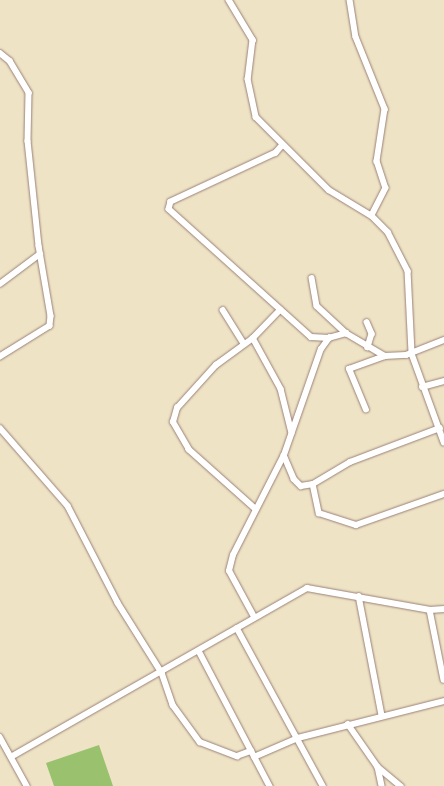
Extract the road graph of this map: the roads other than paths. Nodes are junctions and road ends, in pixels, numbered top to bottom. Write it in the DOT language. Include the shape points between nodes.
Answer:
graph roads {
  1 [pos="229,0"];
  2 [pos="350,0"];
  3 [pos="0,53"];
  4 [pos="283,144"];
  5 [pos="372,216"];
  6 [pos="40,254"];
  7 [pos="312,278"];
  8 [pos="0,284"];
  9 [pos="223,310"];
  10 [pos="280,310"];
  11 [pos="367,322"];
  12 [pos="346,333"];
  13 [pos="253,338"];
  14 [pos="329,338"];
  15 [pos="444,340"];
  16 [pos="244,343"];
  17 [pos="368,346"];
  18 [pos="412,354"];
  19 [pos="385,356"];
  20 [pos="0,357"];
  21 [pos="444,380"];
  22 [pos="422,387"];
  23 [pos="366,410"];
  24 [pos="0,428"];
  25 [pos="440,428"];
  26 [pos="292,433"];
  27 [pos="444,442"];
  28 [pos="284,455"];
  29 [pos="313,484"];
  30 [pos="444,494"];
  31 [pos="255,509"];
  32 [pos="359,596"];
  33 [pos="444,609"];
  34 [pos="430,610"];
  35 [pos="254,616"];
  36 [pos="237,628"];
  37 [pos="199,651"];
  38 [pos="162,673"];
  39 [pos="444,680"];
  40 [pos="444,701"];
  41 [pos="382,715"];
  42 [pos="348,724"];
  43 [pos="0,737"];
  44 [pos="298,738"];
  45 [pos="251,751"];
  46 [pos="11,757"];
  47 [pos="254,757"];
  48 [pos="378,767"];
  49 [pos="269,784"];
  50 [pos="27,786"];
  51 [pos="261,786"];
  52 [pos="323,786"];
  53 [pos="382,786"];
  54 [pos="401,786"];
  1 -- 4 [label="street" via="253,40 248,79 256,117"];
  2 -- 5 [label="street" via="356,38 385,109 377,161 386,188"];
  3 -- 6 [label="street" via="10,61 29,93 28,141"];
  4 -- 5 [label="street" via="329,190"];
  4 -- 10 [label="street" via="276,153 171,202 169,209 240,270"];
  5 -- 18 [label="street" via="388,232 408,271"];
  6 -- 8 [label="street"];
  6 -- 20 [label="street" via="50,326"];
  7 -- 12 [label="street" via="317,306"];
  9 -- 16 [label="street"];
  10 -- 13 [label="street"];
  10 -- 14 [label="street" via="311,337"];
  11 -- 17 [label="street" via="372,334"];
  12 -- 14 [label="street"];
  12 -- 17 [label="street"];
  13 -- 16 [label="street"];
  13 -- 26 [label="street" via="281,389"];
  14 -- 26 [label="street" via="321,349"];
  15 -- 18 [label="street"];
  16 -- 31 [label="street" via="216,365 177,408 173,422 189,450"];
  17 -- 19 [label="street"];
  18 -- 19 [label="street"];
  18 -- 22 [label="street"];
  19 -- 23 [label="street" via="349,369"];
  21 -- 22 [label="street"];
  22 -- 25 [label="street"];
  24 -- 38 [label="street" via="68,506 118,602"];
  25 -- 27 [label="street"];
  25 -- 29 [label="street" via="350,462"];
  26 -- 28 [label="street"];
  28 -- 29 [label="street" via="294,479 301,486"];
  28 -- 31 [label="street"];
  29 -- 30 [label="street" via="319,513 356,525"];
  31 -- 35 [label="street" via="229,571"];
  32 -- 34 [label="street"];
  32 -- 35 [label="street" via="307,588"];
  32 -- 41 [label="street"];
  33 -- 34 [label="street"];
  34 -- 39 [label="street"];
  35 -- 36 [label="street"];
  36 -- 37 [label="street"];
  36 -- 44 [label="street"];
  37 -- 38 [label="street"];
  37 -- 45 [label="street"];
  38 -- 45 [label="street" via="173,705 200,742 237,756"];
  38 -- 46 [label="street"];
  40 -- 41 [label="street"];
  41 -- 42 [label="street"];
  42 -- 44 [label="street"];
  42 -- 48 [label="street"];
  43 -- 46 [label="street"];
  44 -- 47 [label="street"];
  44 -- 52 [label="street" via="311,770"];
  45 -- 47 [label="street"];
  46 -- 50 [label="street"];
  47 -- 49 [label="street"];
  48 -- 53 [label="street"];
  48 -- 54 [label="street"];
  49 -- 51 [label="street"];
}
